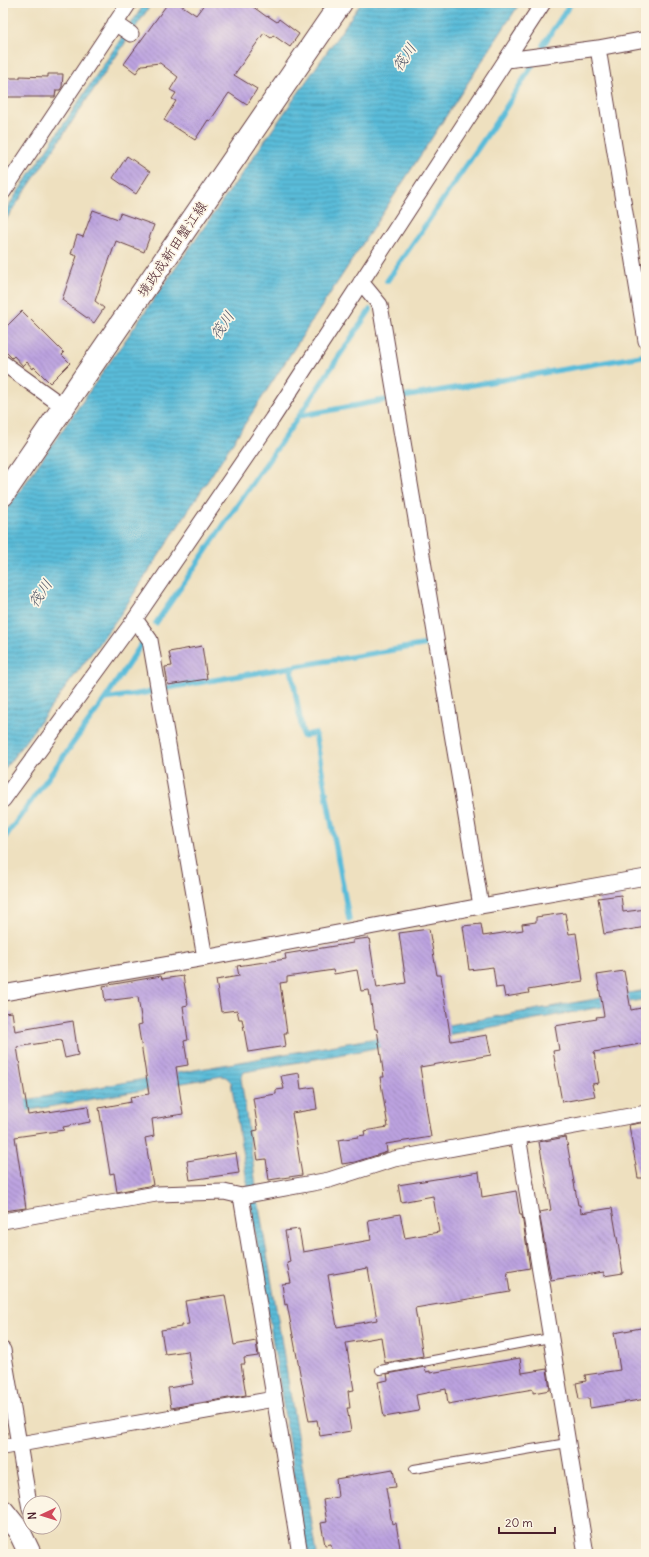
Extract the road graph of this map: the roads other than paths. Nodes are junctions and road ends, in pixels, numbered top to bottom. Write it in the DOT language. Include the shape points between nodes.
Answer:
graph roads {
  1 [pos="129,3"];
  2 [pos="340,3"];
  3 [pos="543,3"];
  4 [pos="646,39"];
  5 [pos="598,48"];
  6 [pos="507,60"];
  7 [pos="3,192"];
  8 [pos="361,282"];
  9 [pos="646,341"];
  10 [pos="3,364"];
  11 [pos="64,407"];
  12 [pos="3,495"];
  13 [pos="135,619"];
  14 [pos="3,800"];
  15 [pos="646,877"];
  16 [pos="481,906"];
  17 [pos="205,958"];
  18 [pos="3,993"];
  19 [pos="646,1113"];
  20 [pos="518,1136"];
  21 [pos="249,1195"];
  22 [pos="3,1221"];
  23 [pos="550,1338"];
  24 [pos="3,1350"];
  25 [pos="380,1370"];
  26 [pos="274,1399"];
  27 [pos="568,1442"];
  28 [pos="20,1444"];
  29 [pos="3,1447"];
  30 [pos="414,1469"];
  31 [pos="28,1495"];
  32 [pos="3,1511"];
  33 [pos="22,1526"];
  34 [pos="19,1531"];
  35 [pos="30,1554"];
  36 [pos="300,1554"];
  37 [pos="586,1554"];
  1 -- 7 [label="street" via="123,28"];
  2 -- 11 [label="main road, 境政成新田蟹江線"];
  3 -- 6 [label="street"];
  4 -- 5 [label="street"];
  5 -- 6 [label="street"];
  5 -- 9 [label="street"];
  6 -- 8 [label="street"];
  8 -- 13 [label="street" via="272,419"];
  8 -- 16 [label="street" via="380,305"];
  10 -- 11 [label="street"];
  11 -- 12 [label="main road, 境政成新田蟹江線"];
  13 -- 14 [label="street"];
  13 -- 17 [label="street" via="150,640"];
  15 -- 16 [label="street"];
  16 -- 17 [label="street"];
  17 -- 18 [label="street"];
  19 -- 20 [label="street"];
  20 -- 21 [label="street" via="394,1159 329,1180"];
  20 -- 23 [label="street"];
  21 -- 22 [label="street" via="224,1192 156,1194"];
  21 -- 26 [label="street"];
  23 -- 25 [label="lane"];
  23 -- 27 [label="street"];
  24 -- 28 [label="street"];
  26 -- 28 [label="street"];
  26 -- 36 [label="street"];
  27 -- 30 [label="lane"];
  27 -- 37 [label="street"];
  28 -- 29 [label="street"];
  28 -- 31 [label="street"];
  32 -- 34 [label="main road"];
  33 -- 34 [label="street"];
  34 -- 35 [label="main road"];
}
